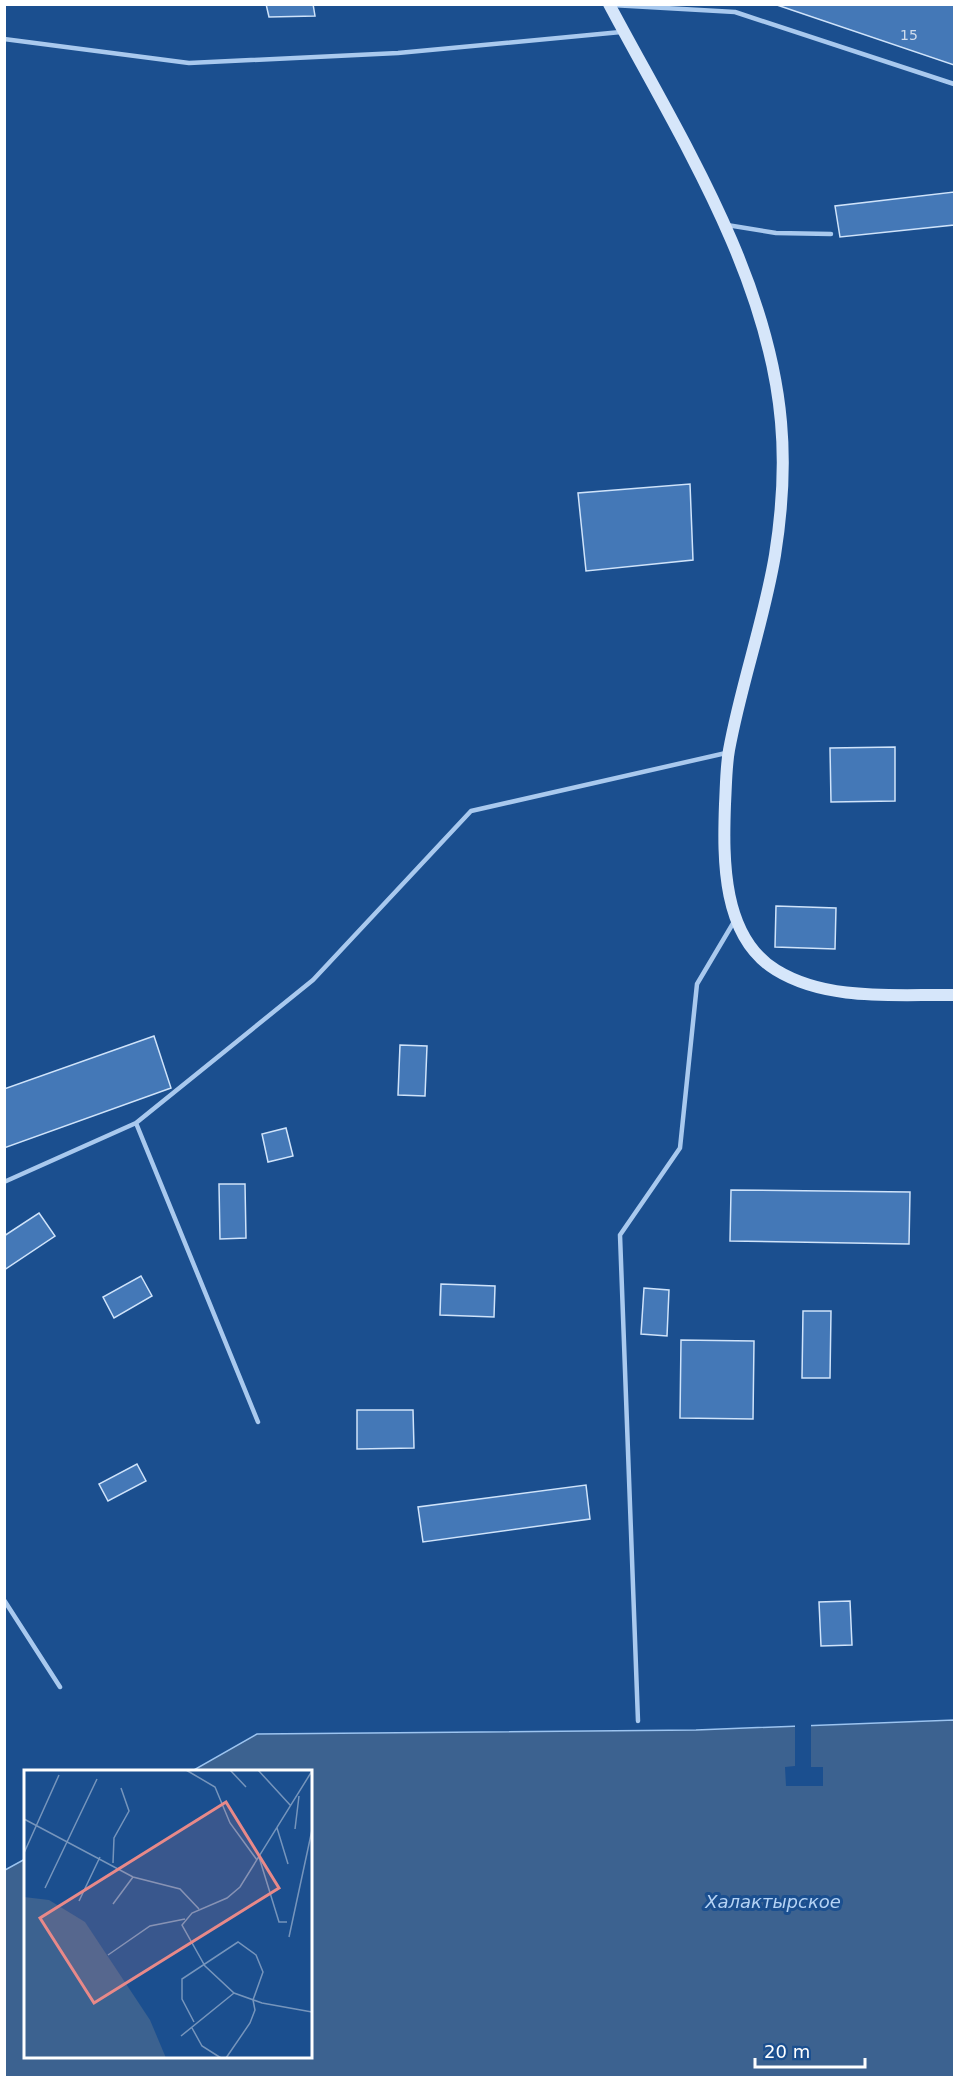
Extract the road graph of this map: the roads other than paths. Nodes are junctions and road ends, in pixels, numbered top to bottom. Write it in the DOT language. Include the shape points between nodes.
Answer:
graph roads {
  1 [pos="610,5"];
  2 [pos="624,32"];
  3 [pos="4,39"];
  4 [pos="954,84"];
  5 [pos="724,225"];
  6 [pos="831,234"];
  7 [pos="728,752"];
  8 [pos="736,918"];
  9 [pos="954,995"];
  10 [pos="136,1123"];
  11 [pos="4,1182"];
  12 [pos="258,1422"];
  13 [pos="4,1600"];
  14 [pos="60,1687"];
  15 [pos="638,1721"];
  1 -- 2 [label="street"];
  1 -- 4 [label="lane" via="735,12"];
  2 -- 3 [label="lane" via="399,53 189,63"];
  2 -- 5 [label="street"];
  5 -- 6 [label="lane" via="776,233"];
  5 -- 7 [label="street" via="759,310 770,350 778,394 783,477 775,557"];
  7 -- 8 [label="street" via="724,830 729,894"];
  7 -- 10 [label="lane" via="471,811 313,980"];
  8 -- 9 [label="street" via="763,960 795,979 844,993"];
  8 -- 15 [label="lane" via="698,984 680,1148 620,1235"];
  10 -- 11 [label="lane"];
  10 -- 12 [label="lane"];
  13 -- 14 [label="lane"];
}
